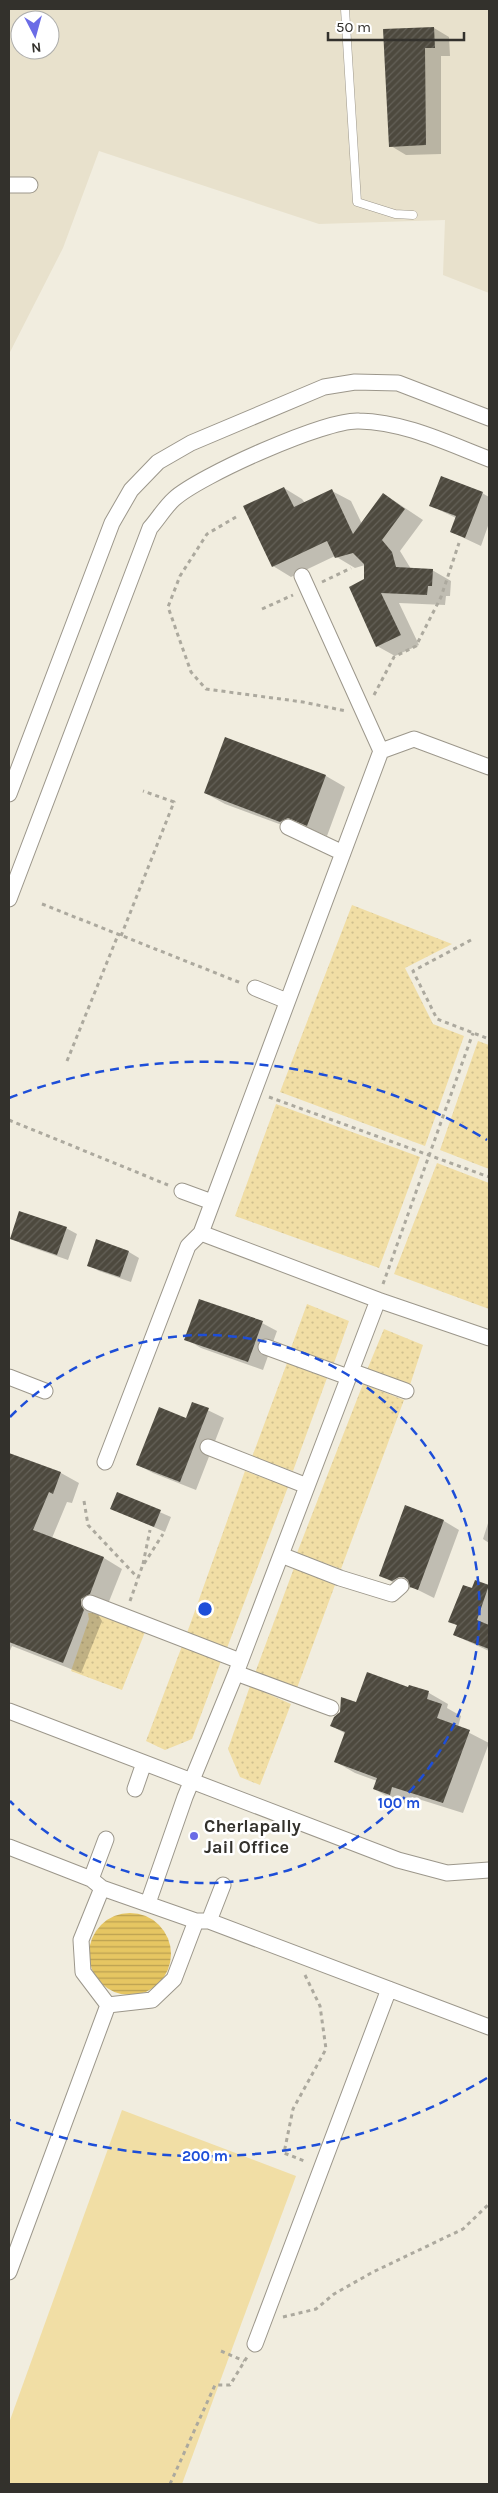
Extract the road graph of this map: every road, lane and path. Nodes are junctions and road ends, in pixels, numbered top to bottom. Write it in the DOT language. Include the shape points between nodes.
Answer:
graph roads {
  1 [pos="345,9"];
  2 [pos="9,185"];
  3 [pos="30,185"];
  4 [pos="412,215"];
  5 [pos="489,418"];
  6 [pos="489,459"];
  7 [pos="236,517"];
  8 [pos="459,543"];
  9 [pos="302,576"];
  10 [pos="364,715"];
  11 [pos="381,751"];
  12 [pos="489,767"];
  13 [pos="142,791"];
  14 [pos="9,794"];
  15 [pos="288,828"];
  16 [pos="342,853"];
  17 [pos="9,899"];
  18 [pos="42,904"];
  19 [pos="120,935"];
  20 [pos="471,940"];
  21 [pos="255,988"];
  22 [pos="287,1001"];
  23 [pos="472,1033"];
  24 [pos="489,1039"];
  25 [pos="67,1060"];
  26 [pos="254,1091"];
  27 [pos="9,1120"];
  28 [pos="429,1155"];
  29 [pos="489,1177"];
  30 [pos="182,1191"];
  31 [pos="212,1202"];
  32 [pos="201,1233"];
  33 [pos="378,1300"];
  34 [pos="489,1338"];
  35 [pos="266,1347"];
  36 [pos="350,1374"];
  37 [pos="9,1377"];
  38 [pos="45,1391"];
  39 [pos="406,1391"];
  40 [pos="208,1447"];
  41 [pos="105,1462"];
  42 [pos="307,1486"];
  43 [pos="84,1501"];
  44 [pos="150,1530"];
  45 [pos="163,1534"];
  46 [pos="281,1555"];
  47 [pos="142,1568"];
  48 [pos="138,1578"];
  49 [pos="401,1586"];
  50 [pos="90,1603"];
  51 [pos="125,1616"];
  52 [pos="238,1667"];
  53 [pos="331,1708"];
  54 [pos="9,1712"];
  55 [pos="144,1763"];
  56 [pos="192,1781"];
  57 [pos="134,1789"];
  58 [pos="106,1839"];
  59 [pos="9,1847"];
  60 [pos="489,1870"];
  61 [pos="96,1883"];
  62 [pos="223,1885"];
  63 [pos="148,1903"];
  64 [pos="203,1921"];
  65 [pos="295,1953"];
  66 [pos="389,1989"];
  67 [pos="108,2005"];
  68 [pos="489,2027"];
  69 [pos="322,2167"];
  70 [pos="489,2204"];
  71 [pos="9,2272"];
  72 [pos="263,2322"];
  73 [pos="255,2344"];
  74 [pos="220,2351"];
  75 [pos="244,2361"];
  76 [pos="170,2484"];
  1 -- 4 [label="lane" via="358,202 395,214"];
  2 -- 3 [label="street"];
  5 -- 14 [label="street" via="398,383 355,382 324,387 191,442 158,462 131,490 112,523"];
  6 -- 17 [label="street" via="400,425 357,420 317,429 209,476 174,499 150,528"];
  7 -- 10 [label="path" via="207,534 180,576 168,607 191,672 206,689 303,702"];
  8 -- 10 [label="path" via="441,597 416,646 394,657"];
  9 -- 10 [label="street"];
  10 -- 11 [label="street"];
  11 -- 12 [label="street" via="414,739"];
  11 -- 16 [label="street"];
  13 -- 19 [label="path" via="174,802"];
  15 -- 16 [label="street"];
  16 -- 22 [label="street"];
  18 -- 19 [label="path"];
  19 -- 21 [label="path"];
  19 -- 25 [label="path"];
  20 -- 23 [label="path" via="413,971 437,1019"];
  21 -- 22 [label="street"];
  22 -- 26 [label="street"];
  23 -- 24 [label="path"];
  23 -- 28 [label="path"];
  26 -- 28 [label="path"];
  26 -- 31 [label="street"];
  27 -- 30 [label="path"];
  28 -- 29 [label="path"];
  28 -- 33 [label="path"];
  30 -- 31 [label="street"];
  31 -- 32 [label="street"];
  32 -- 33 [label="street"];
  32 -- 41 [label="street" via="188,1246"];
  33 -- 34 [label="street"];
  33 -- 36 [label="street"];
  35 -- 36 [label="street"];
  36 -- 39 [label="street"];
  36 -- 42 [label="street"];
  37 -- 38 [label="street"];
  40 -- 42 [label="street"];
  42 -- 46 [label="street"];
  43 -- 48 [label="path" via="88,1525"];
  44 -- 47 [label="path"];
  45 -- 47 [label="path"];
  46 -- 49 [label="street" via="392,1594"];
  46 -- 52 [label="street"];
  47 -- 48 [label="path"];
  48 -- 51 [label="path"];
  50 -- 51 [label="street"];
  51 -- 52 [label="street"];
  52 -- 53 [label="street"];
  52 -- 56 [label="street"];
  54 -- 55 [label="street"];
  55 -- 56 [label="street"];
  55 -- 57 [label="street"];
  56 -- 60 [label="street" via="398,1860 447,1874"];
  56 -- 63 [label="street"];
  58 -- 61 [label="street"];
  59 -- 61 [label="street"];
  61 -- 63 [label="street"];
  61 -- 67 [label="street" via="80,1940 83,1972"];
  62 -- 64 [label="street"];
  63 -- 64 [label="street"];
  64 -- 65 [label="street"];
  64 -- 67 [label="street" via="174,1979 152,2000"];
  65 -- 66 [label="street"];
  65 -- 69 [label="path" via="320,2006 326,2049 293,2109 284,2153"];
  66 -- 68 [label="street"];
  66 -- 69 [label="street"];
  67 -- 71 [label="street"];
  69 -- 72 [label="street"];
  70 -- 72 [label="path" via="463,2229 373,2272 334,2294 316,2309"];
  72 -- 73 [label="street"];
  73 -- 75 [label="path"];
  74 -- 75 [label="path"];
  75 -- 76 [label="path" via="230,2386 215,2385"];
}
